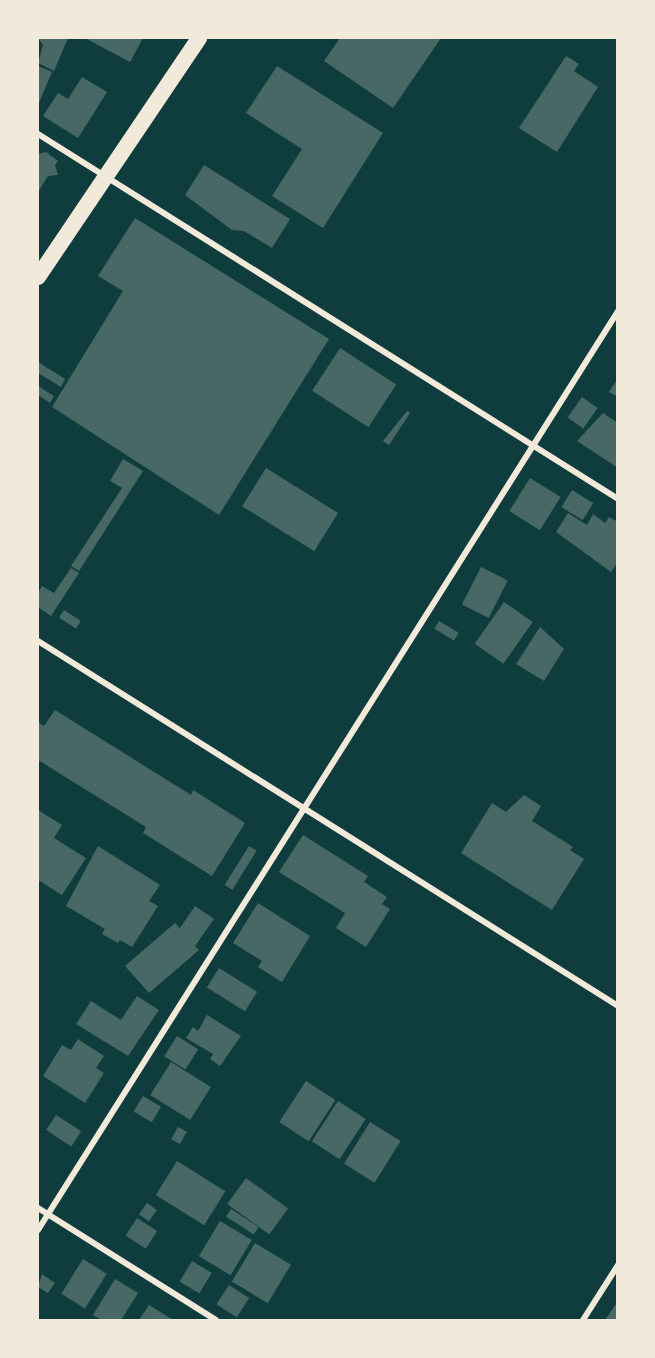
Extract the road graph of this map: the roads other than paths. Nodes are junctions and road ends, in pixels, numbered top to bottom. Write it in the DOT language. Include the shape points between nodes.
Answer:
graph roads {
  1 [pos="199,38"];
  2 [pos="38,134"];
  3 [pos="104,175"];
  4 [pos="38,277"];
  5 [pos="618,311"];
  6 [pos="534,446"];
  7 [pos="618,499"];
  8 [pos="38,641"];
  9 [pos="304,810"];
  10 [pos="618,1006"];
  11 [pos="38,1208"];
  12 [pos="48,1214"];
  13 [pos="38,1230"];
  14 [pos="618,1266"];
  15 [pos="216,1320"];
  16 [pos="583,1320"];
  1 -- 3 [label="highway"];
  2 -- 3 [label="street"];
  3 -- 4 [label="highway" via="48,256"];
  3 -- 6 [label="street"];
  5 -- 6 [label="street"];
  6 -- 7 [label="street"];
  6 -- 9 [label="street"];
  8 -- 9 [label="street"];
  9 -- 10 [label="street"];
  9 -- 12 [label="street"];
  11 -- 12 [label="street"];
  12 -- 13 [label="street"];
  12 -- 15 [label="street"];
  14 -- 16 [label="street"];
}
